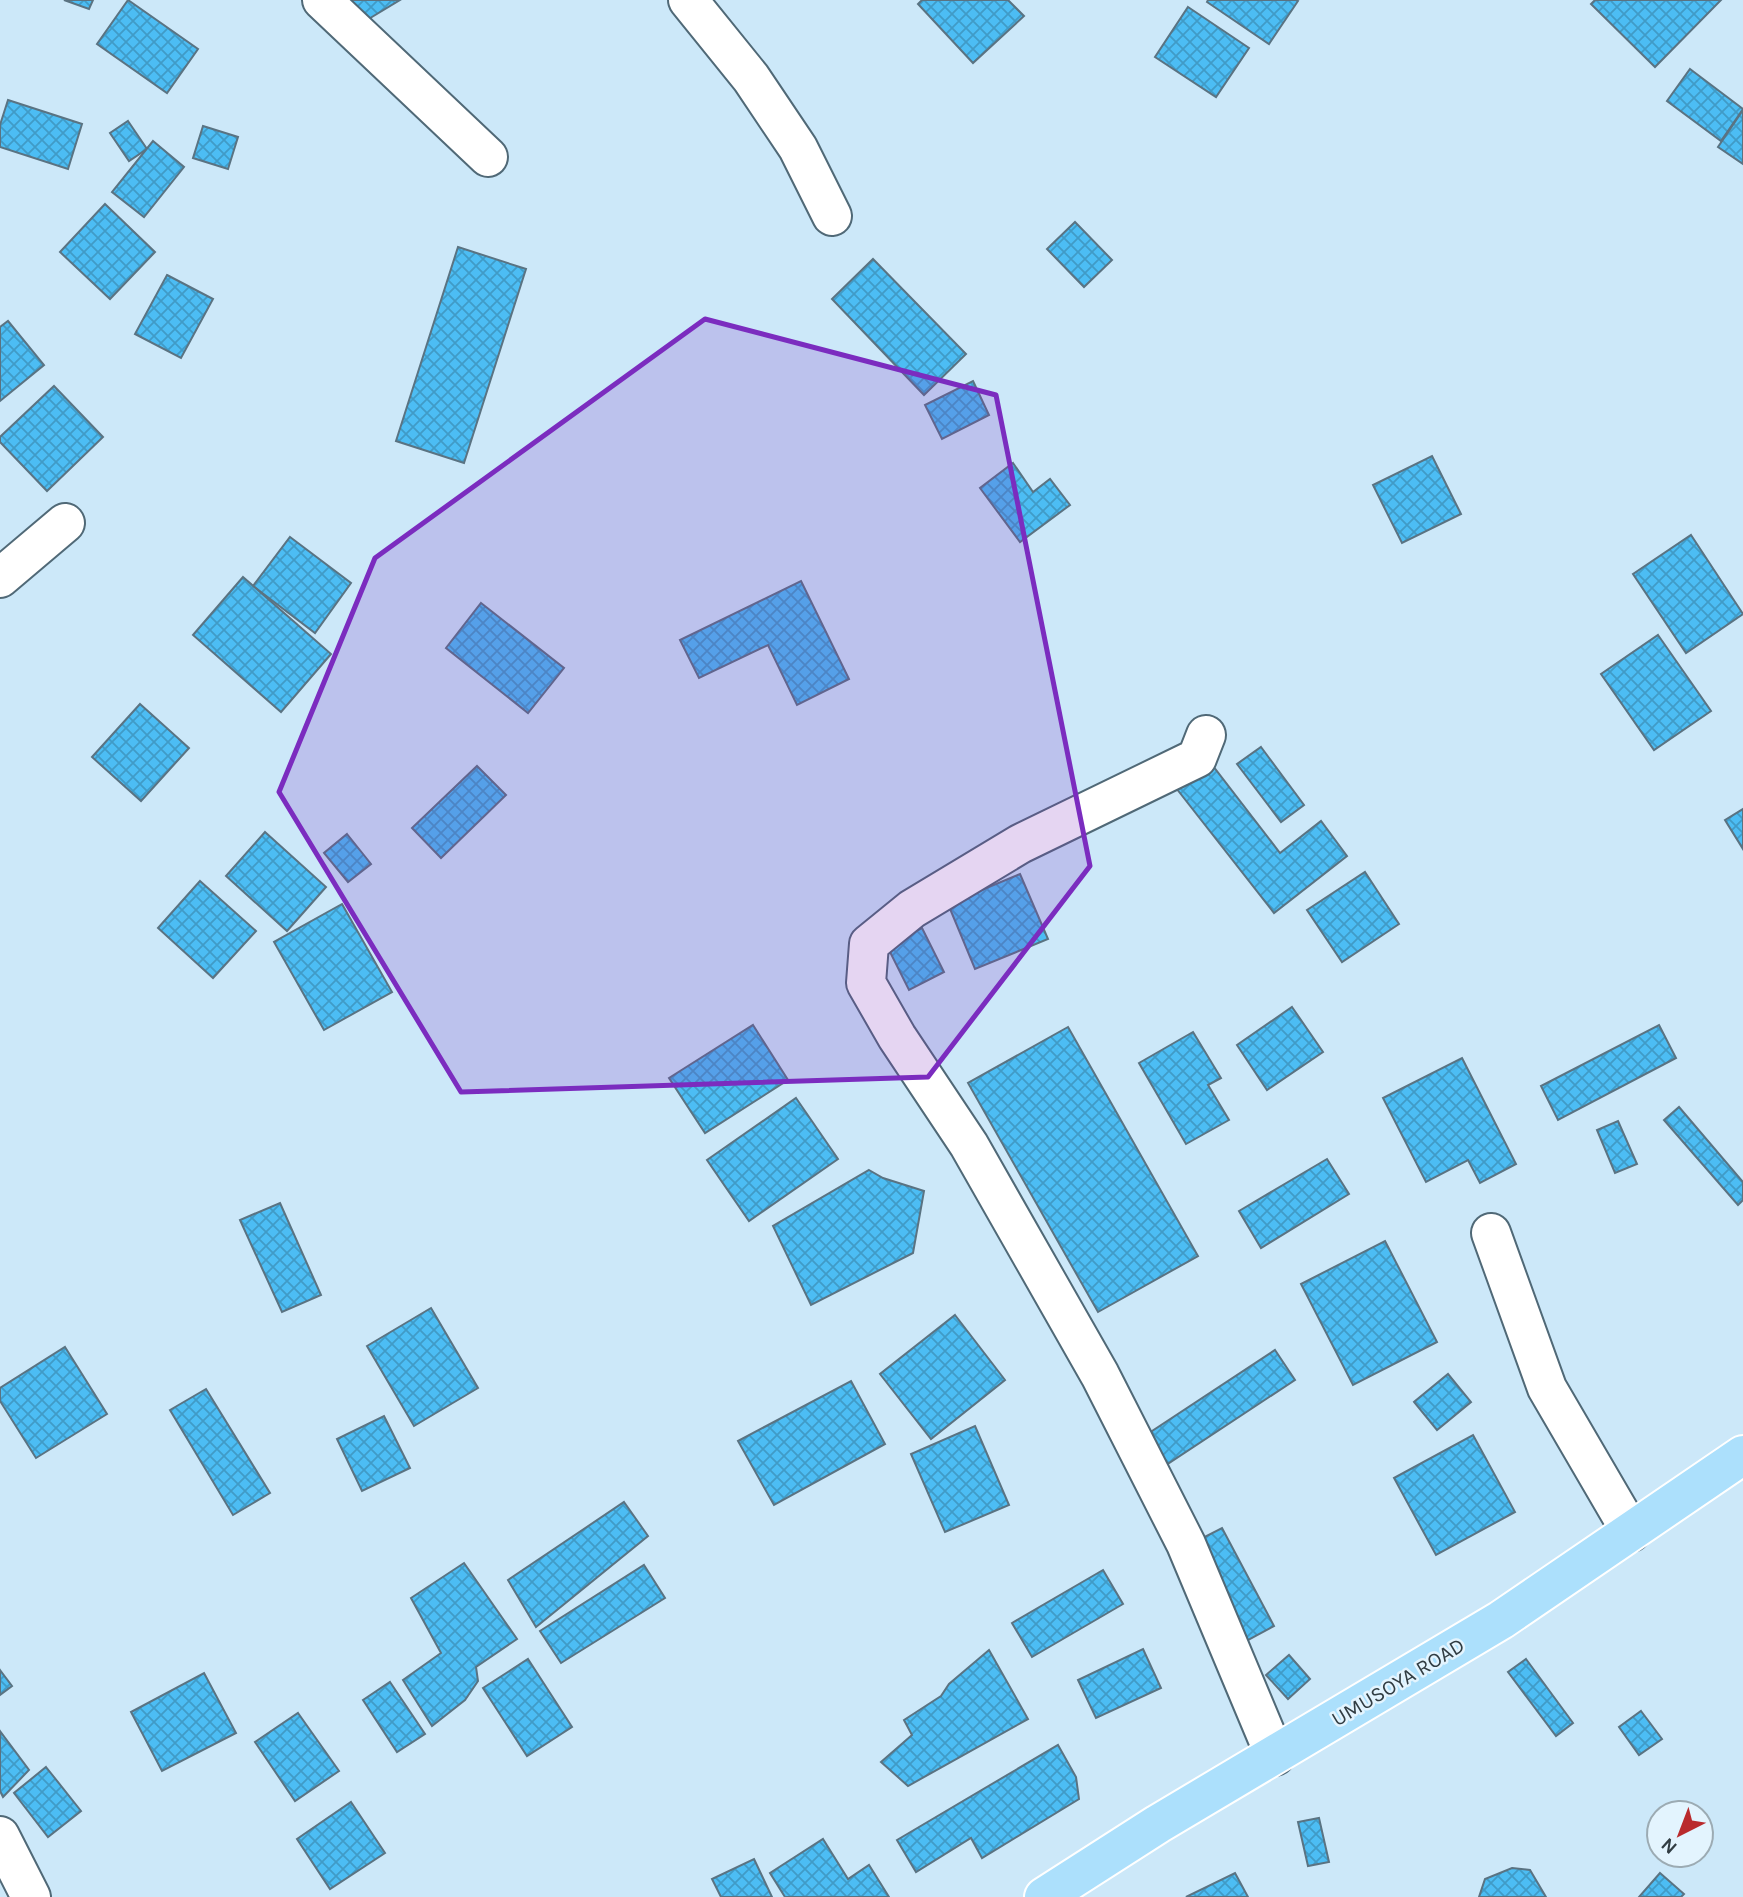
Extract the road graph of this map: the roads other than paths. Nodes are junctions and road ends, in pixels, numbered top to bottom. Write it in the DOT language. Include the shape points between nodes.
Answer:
graph roads {
  1 [pos="322,0"];
  2 [pos="688,0"];
  3 [pos="488,157"];
  4 [pos="832,216"];
  5 [pos="65,523"];
  6 [pos="0,578"];
  7 [pos="1206,735"];
  8 [pos="1491,1233"];
  9 [pos="1743,1455"];
  10 [pos="1631,1532"];
  11 [pos="1275,1756"];
  12 [pos="0,1836"];
  13 [pos="30,1897"];
  14 [pos="1045,1897"];
  1 -- 3 [label="street"];
  2 -- 4 [label="street" via="758,88 798,148"];
  5 -- 6 [label="street"];
  7 -- 11 [label="street" via="1197,758 1020,844 912,909 869,944 866,983 969,1145 1100,1375 1186,1544"];
  8 -- 10 [label="street" via="1547,1388"];
  9 -- 10 [label="main road, UMUSOYA ROAD"];
  10 -- 11 [label="main road, UMUSOYA ROAD" via="1501,1619"];
  11 -- 14 [label="main road, UMUSOYA ROAD"];
  12 -- 13 [label="street"];
}
